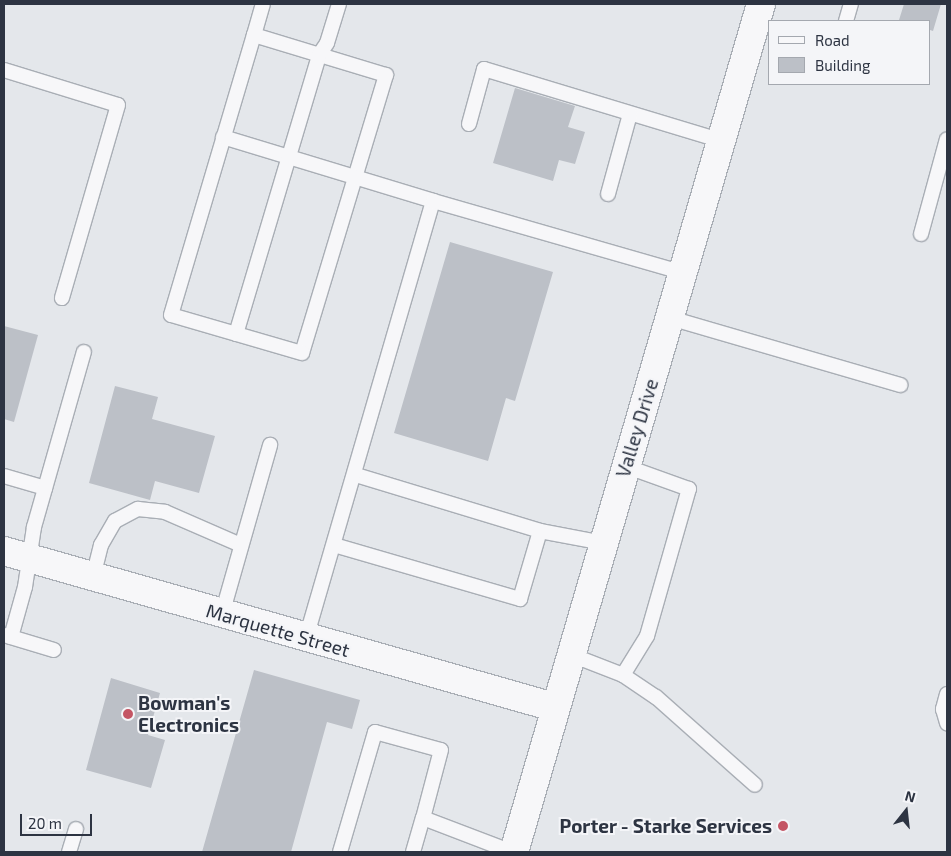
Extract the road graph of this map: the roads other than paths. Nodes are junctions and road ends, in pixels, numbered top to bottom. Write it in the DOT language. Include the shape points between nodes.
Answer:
graph roads {
  1 [pos="263,4"];
  2 [pos="339,4"];
  3 [pos="761,4"];
  4 [pos="851,4"];
  5 [pos="846,20"];
  6 [pos="254,35"];
  7 [pos="319,55"];
  8 [pos="4,70"];
  9 [pos="630,114"];
  10 [pos="469,124"];
  11 [pos="223,137"];
  12 [pos="947,139"];
  13 [pos="722,141"];
  14 [pos="288,157"];
  15 [pos="355,177"];
  16 [pos="608,194"];
  17 [pos="433,200"];
  18 [pos="921,234"];
  19 [pos="684,273"];
  20 [pos="62,298"];
  21 [pos="670,318"];
  22 [pos="236,334"];
  23 [pos="84,352"];
  24 [pos="900,385"];
  25 [pos="270,445"];
  26 [pos="625,466"];
  27 [pos="356,475"];
  28 [pos="4,476"];
  29 [pos="45,488"];
  30 [pos="540,531"];
  31 [pos="603,544"];
  32 [pos="241,545"];
  33 [pos="334,545"];
  34 [pos="4,551"];
  35 [pos="30,559"];
  36 [pos="92,577"];
  37 [pos="222,614"];
  38 [pos="7,636"];
  39 [pos="306,638"];
  40 [pos="54,650"];
  41 [pos="569,654"];
  42 [pos="623,676"];
  43 [pos="947,694"];
  44 [pos="554,707"];
  45 [pos="947,723"];
  46 [pos="755,785"];
  47 [pos="423,818"];
  48 [pos="76,829"];
  49 [pos="69,852"];
  50 [pos="340,852"];
  51 [pos="413,852"];
  52 [pos="513,852"];
  1 -- 6 [label="lane"];
  2 -- 7 [label="lane" via="327,43"];
  3 -- 13 [label="street, Valley Drive"];
  4 -- 5 [label="lane"];
  6 -- 7 [label="lane"];
  6 -- 11 [label="lane"];
  7 -- 14 [label="lane"];
  7 -- 15 [label="lane" via="386,75"];
  8 -- 20 [label="lane" via="118,104"];
  9 -- 10 [label="lane" via="484,69"];
  9 -- 13 [label="lane"];
  9 -- 16 [label="lane"];
  11 -- 14 [label="lane"];
  11 -- 22 [label="lane" via="171,315"];
  12 -- 18 [label="lane"];
  13 -- 19 [label="street, Valley Drive"];
  14 -- 15 [label="lane"];
  14 -- 22 [label="lane"];
  15 -- 17 [label="lane"];
  15 -- 22 [label="lane" via="302,354"];
  17 -- 19 [label="lane"];
  17 -- 27 [label="lane"];
  19 -- 21 [label="street, Valley Drive"];
  21 -- 24 [label="lane"];
  21 -- 26 [label="street, Valley Drive"];
  23 -- 29 [label="lane"];
  25 -- 32 [label="lane"];
  26 -- 31 [label="street, Valley Drive"];
  26 -- 42 [label="lane" via="689,489 647,636"];
  27 -- 30 [label="lane"];
  27 -- 33 [label="lane"];
  28 -- 29 [label="lane"];
  29 -- 35 [label="lane" via="34,527"];
  30 -- 31 [label="lane"];
  30 -- 33 [label="lane" via="520,600"];
  31 -- 41 [label="street, Valley Drive"];
  32 -- 36 [label="lane" via="165,512 138,509 115,521 101,546"];
  32 -- 37 [label="lane"];
  33 -- 39 [label="lane"];
  34 -- 35 [label="street, Marquette Street"];
  35 -- 36 [label="street, Marquette Street"];
  35 -- 38 [label="lane"];
  36 -- 37 [label="street, Marquette Street"];
  37 -- 39 [label="street, Marquette Street"];
  38 -- 40 [label="lane"];
  39 -- 44 [label="street, Marquette Street"];
  41 -- 42 [label="lane"];
  41 -- 44 [label="street, Valley Drive"];
  42 -- 46 [label="lane" via="656,697"];
  43 -- 45 [label="lane" via="943,709"];
  44 -- 52 [label="street, Valley Drive"];
  47 -- 50 [label="lane" via="441,750 375,732"];
  47 -- 51 [label="lane"];
  47 -- 52 [label="lane"];
  48 -- 49 [label="lane"];
}
